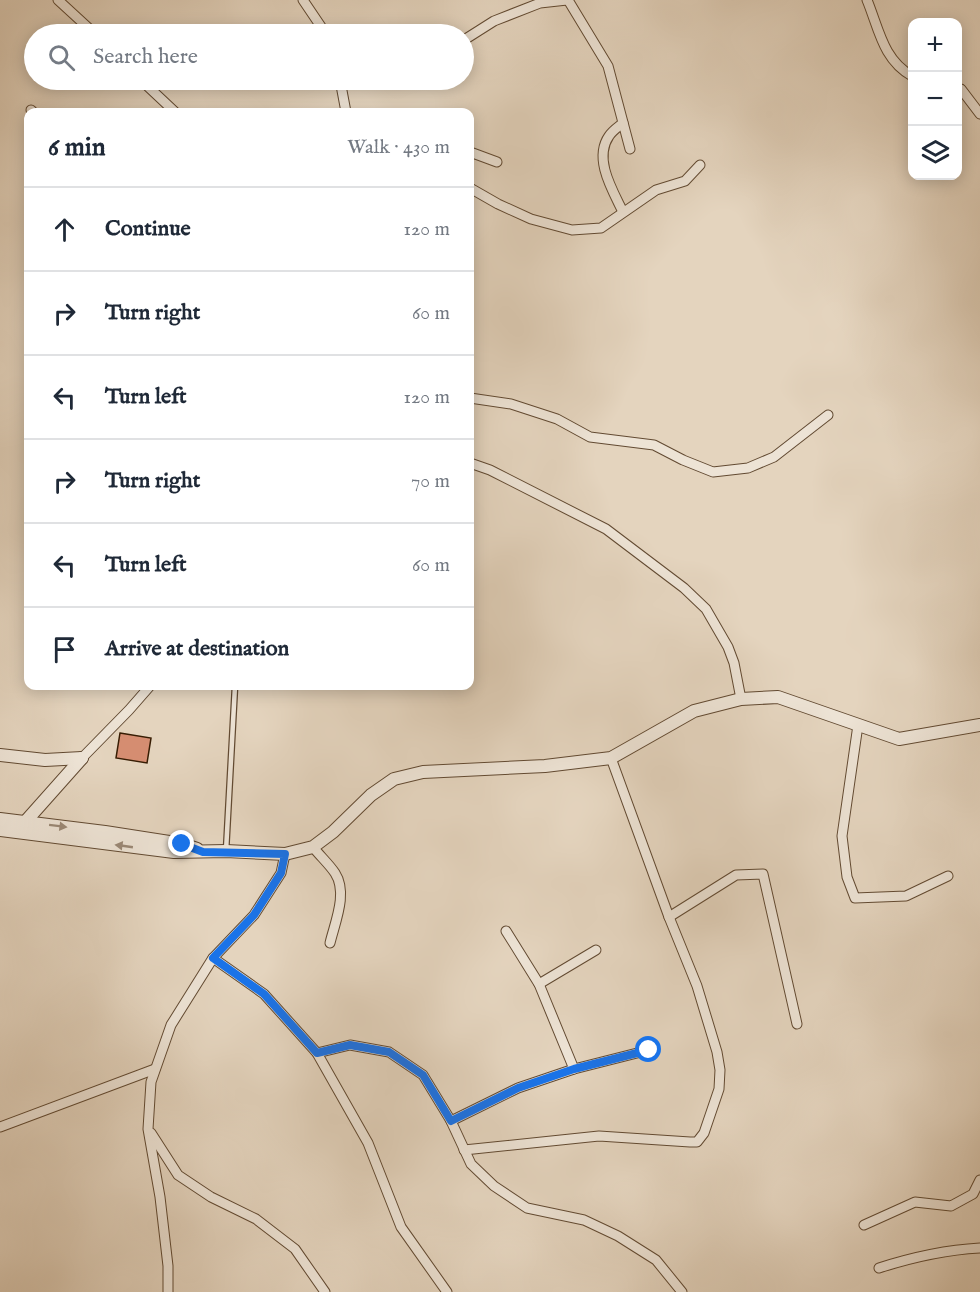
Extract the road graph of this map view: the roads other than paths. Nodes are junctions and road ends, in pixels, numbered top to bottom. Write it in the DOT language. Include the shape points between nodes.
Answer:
graph roads {
  1 [pos="58,0"];
  2 [pos="303,0"];
  3 [pos="568,0"];
  4 [pos="867,0"];
  5 [pos="84,24"];
  6 [pos="319,24"];
  7 [pos="474,34"];
  8 [pos="908,73"];
  9 [pos="152,90"];
  10 [pos="342,90"];
  11 [pos="962,90"];
  12 [pos="171,108"];
  13 [pos="345,108"];
  14 [pos="980,114"];
  15 [pos="623,123"];
  16 [pos="630,149"];
  17 [pos="474,153"];
  18 [pos="497,162"];
  19 [pos="700,165"];
  20 [pos="474,190"];
  21 [pos="623,212"];
  22 [pos="474,399"];
  23 [pos="828,415"];
  24 [pos="474,464"];
  25 [pos="147,690"];
  26 [pos="235,690"];
  27 [pos="741,699"];
  28 [pos="858,725"];
  29 [pos="980,725"];
  30 [pos="0,756"];
  31 [pos="82,758"];
  32 [pos="610,758"];
  33 [pos="0,819"];
  34 [pos="26,821"];
  35 [pos="0,830"];
  36 [pos="314,848"];
  37 [pos="226,851"];
  38 [pos="203,852"];
  39 [pos="285,854"];
  40 [pos="948,876"];
  41 [pos="669,917"];
  42 [pos="506,931"];
  43 [pos="330,943"];
  44 [pos="596,950"];
  45 [pos="213,958"];
  46 [pos="539,984"];
  47 [pos="797,1024"];
  48 [pos="649,1050"];
  49 [pos="317,1053"];
  50 [pos="155,1069"];
  51 [pos="574,1069"];
  52 [pos="451,1121"];
  53 [pos="0,1127"];
  54 [pos="148,1129"];
  55 [pos="464,1150"];
  56 [pos="980,1180"];
  57 [pos="864,1225"];
  58 [pos="980,1248"];
  59 [pos="879,1268"];
  60 [pos="168,1292"];
  61 [pos="325,1292"];
  62 [pos="447,1292"];
  63 [pos="682,1292"];
  1 -- 5 [label="street"];
  2 -- 6 [label="street"];
  3 -- 7 [label="street" via="540,3 494,21"];
  3 -- 15 [label="street" via="608,66"];
  4 -- 8 [label="street" via="880,39 896,65"];
  9 -- 12 [label="street"];
  10 -- 13 [label="street"];
  11 -- 14 [label="street"];
  15 -- 16 [label="street"];
  15 -- 21 [label="street" via="609,136 602,153"];
  17 -- 18 [label="street"];
  19 -- 21 [label="street" via="685,181 656,190"];
  20 -- 21 [label="street" via="531,219 572,230 601,228"];
  22 -- 23 [label="street" via="511,404 557,419 590,437 654,445 713,472 748,468 774,456"];
  24 -- 27 [label="street" via="606,529 684,588 706,609 728,647"];
  25 -- 31 [label="street"];
  26 -- 37 [label="lane"];
  27 -- 28 [label="street" via="778,697"];
  27 -- 32 [label="street" via="694,711"];
  28 -- 29 [label="street" via="899,739"];
  28 -- 40 [label="street" via="842,836 847,878 855,898 906,896"];
  30 -- 31 [label="street"];
  31 -- 34 [label="street"];
  32 -- 36 [label="street" via="545,766 423,772 394,779"];
  32 -- 41 [label="street"];
  33 -- 34 [label="street"];
  34 -- 38 [label="street, one-way" via="182,844"];
  38 -- 35 [label="street, one-way" via="174,852"];
  36 -- 39 [label="street"];
  36 -- 43 [label="street" via="340,883"];
  37 -- 38 [label="street"];
  37 -- 39 [label="street"];
  39 -- 45 [label="street" via="281,873 254,915"];
  41 -- 47 [label="street" via="736,875 763,874"];
  41 -- 55 [label="street" via="697,986 720,1070 719,1089 704,1133 697,1142 599,1136"];
  42 -- 46 [label="street"];
  44 -- 46 [label="street"];
  45 -- 49 [label="street" via="264,994"];
  45 -- 50 [label="street" via="171,1025"];
  46 -- 51 [label="street"];
  48 -- 51 [label="street"];
  49 -- 52 [label="street" via="350,1045 389,1052 423,1075"];
  49 -- 62 [label="street" via="368,1143 401,1227"];
  50 -- 53 [label="street"];
  50 -- 54 [label="street"];
  51 -- 52 [label="street" via="518,1088"];
  52 -- 55 [label="street"];
  54 -- 60 [label="street" via="160,1197"];
  54 -- 61 [label="street" via="178,1175 256,1219 295,1249"];
  55 -- 63 [label="street" via="471,1164 494,1186 527,1208 584,1220 618,1236 656,1260"];
  56 -- 57 [label="street" via="973,1194 951,1206 915,1202"];
  58 -- 59 [label="street" via="951,1249"];
}
